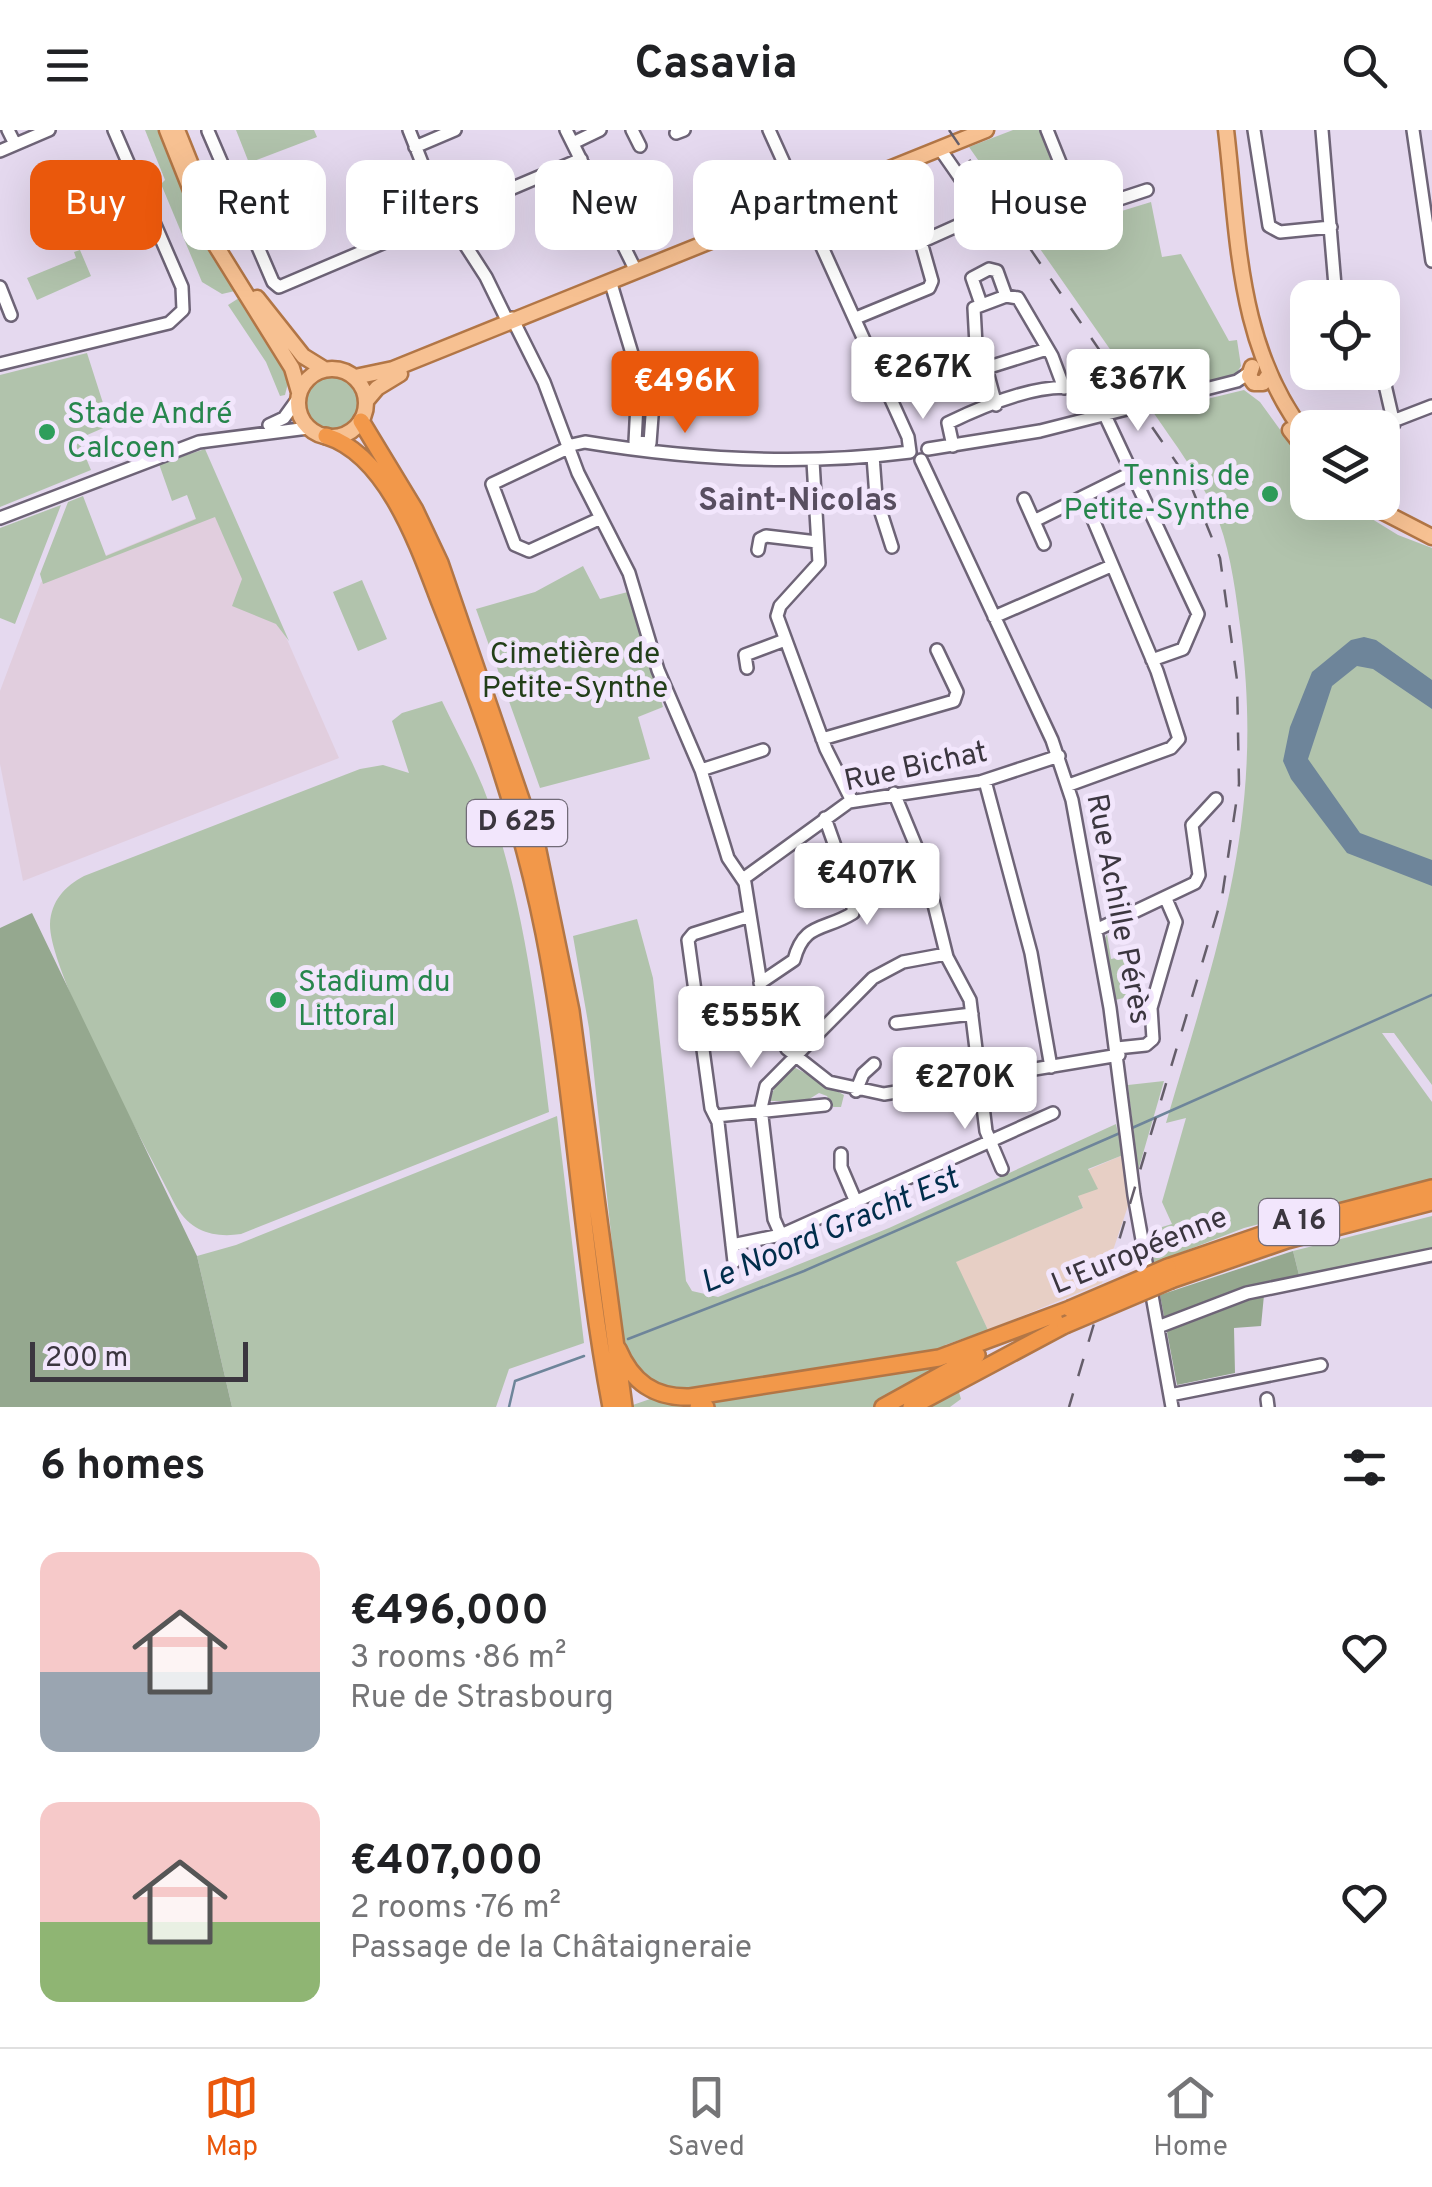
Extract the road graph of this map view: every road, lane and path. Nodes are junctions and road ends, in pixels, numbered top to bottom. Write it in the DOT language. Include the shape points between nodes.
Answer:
graph roads {
  1 [pos="8,130"];
  2 [pos="49,130"];
  3 [pos="114,130"];
  4 [pos="166,130"];
  5 [pos="177,130"];
  6 [pos="410,130"];
  7 [pos="455,130"];
  8 [pos="566,130"];
  9 [pos="632,130"];
  10 [pos="769,130"];
  11 [pos="986,130"];
  12 [pos="1047,130"];
  13 [pos="1226,130"];
  14 [pos="1254,130"];
  15 [pos="1322,130"];
  16 [pos="1413,130"];
  17 [pos="208,132"];
  18 [pos="591,132"];
  19 [pos="573,143"];
  20 [pos="15,144"];
  21 [pos="640,146"];
  22 [pos="415,147"];
  23 [pos="940,148"];
  24 [pos="0,150"];
  25 [pos="421,160"];
  26 [pos="581,160"];
  27 [pos="784,160"];
  28 [pos="910,160"];
  29 [pos="1147,190"];
  30 [pos="1332,227"];
  31 [pos="693,246"];
  32 [pos="364,250"];
  33 [pos="469,250"];
  34 [pos="625,250"];
  35 [pos="826,250"];
  36 [pos="1432,260"];
  37 [pos="634,269"];
  38 [pos="1335,280"];
  39 [pos="612,286"];
  40 [pos="0,287"];
  41 [pos="1006,296"];
  42 [pos="980,304"];
  43 [pos="12,314"];
  44 [pos="856,318"];
  45 [pos="510,319"];
  46 [pos="448,344"];
  47 [pos="1047,349"];
  48 [pos="0,364"];
  49 [pos="632,366"];
  50 [pos="986,368"];
  51 [pos="324,369"];
  52 [pos="1258,375"];
  53 [pos="354,377"];
  54 [pos="1064,388"];
  55 [pos="298,396"];
  56 [pos="366,401"];
  57 [pos="645,401"];
  58 [pos="996,405"];
  59 [pos="1432,409"];
  60 [pos="1290,414"];
  61 [pos="1106,416"];
  62 [pos="361,420"];
  63 [pos="1400,420"];
  64 [pos="1290,425"];
  65 [pos="308,428"];
  66 [pos="231,436"];
  67 [pos="326,436"];
  68 [pos="953,446"];
  69 [pos="568,447"];
  70 [pos="642,447"];
  71 [pos="918,452"];
  72 [pos="873,456"];
  73 [pos="813,460"];
  74 [pos="1132,472"];
  75 [pos="1084,498"];
  76 [pos="1024,499"];
  77 [pos="1400,515"];
  78 [pos="0,518"];
  79 [pos="602,518"];
  80 [pos="1400,518"];
  81 [pos="1034,521"];
  82 [pos="1432,533"];
  83 [pos="816,542"];
  84 [pos="1044,544"];
  85 [pos="892,546"];
  86 [pos="758,550"];
  87 [pos="1112,566"];
  88 [pos="994,617"];
  89 [pos="785,640"];
  90 [pos="937,650"];
  91 [pos="1152,660"];
  92 [pos="746,668"];
  93 [pos="822,738"];
  94 [pos="763,750"];
  95 [pos="1059,756"];
  96 [pos="701,770"];
  97 [pos="985,781"];
  98 [pos="1069,785"];
  99 [pos="894,793"];
  100 [pos="1216,799"];
  101 [pos="852,800"];
  102 [pos="825,818"];
  103 [pos="743,879"];
  104 [pos="1166,899"];
  105 [pos="750,916"];
  106 [pos="1096,930"];
  107 [pos="946,954"];
  108 [pos="760,983"];
  109 [pos="972,1014"];
  110 [pos="896,1023"];
  111 [pos="1118,1052"];
  112 [pos="794,1056"];
  113 [pos="874,1064"];
  114 [pos="1051,1067"];
  115 [pos="980,1080"];
  116 [pos="856,1091"];
  117 [pos="825,1105"];
  118 [pos="761,1108"];
  119 [pos="1053,1113"];
  120 [pos="716,1116"];
  121 [pos="990,1144"];
  122 [pos="841,1154"];
  123 [pos="1002,1169"];
  124 [pos="1432,1188"];
  125 [pos="856,1202"];
  126 [pos="1432,1202"];
  127 [pos="780,1235"];
  128 [pos="732,1246"];
  129 [pos="1432,1254"];
  130 [pos="734,1262"];
  131 [pos="1170,1273"];
  132 [pos="1070,1308"];
  133 [pos="603,1322"];
  134 [pos="1158,1327"];
  135 [pos="1321,1365"];
  136 [pos="980,1368"];
  137 [pos="609,1399"];
  138 [pos="1171,1401"];
  139 [pos="598,1407"];
  140 [pos="624,1407"];
  141 [pos="698,1407"];
  142 [pos="706,1407"];
  143 [pos="884,1407"];
  144 [pos="911,1407"];
  145 [pos="922,1407"];
  1 -- 20 [label="street"];
  2 -- 20 [label="street"];
  3 -- 48 [label="street" via="182,288 182,310 164,324"];
  4 -- 55 [label="main road" via="208,233 292,368"];
  5 -- 51 [label="main road" via="202,198 242,275 294,346"];
  6 -- 22 [label="street"];
  7 -- 22 [label="street"];
  8 -- 19 [label="street"];
  9 -- 21 [label="street"];
  10 -- 27 [label="street, Rue Achille Pérès"];
  11 -- 23 [label="main road"];
  12 -- 29 [label="street" via="1080,212"];
  13 -- 52 [label="main road"];
  14 -- 30 [label="street" via="1268,224 1280,232"];
  15 -- 30 [label="street"];
  16 -- 36 [label="street"];
  17 -- 32 [label="street" via="277,287"];
  18 -- 19 [label="street"];
  19 -- 26 [label="street"];
  20 -- 24 [label="street"];
  22 -- 25 [label="street"];
  23 -- 28 [label="main road"];
  23 -- 44 [label="street" via="980,214 922,242 930,288"];
  30 -- 38 [label="street"];
  31 -- 37 [label="main road"];
  33 -- 45 [label="street"];
  34 -- 37 [label="street"];
  35 -- 44 [label="street, Rue Achille Pérès"];
  37 -- 45 [label="main road"];
  39 -- 49 [label="street"];
  40 -- 43 [label="street"];
  41 -- 42 [label="street"];
  41 -- 42 [label="street" via="991,268 972,278"];
  41 -- 47 [label="street" via="1018,298"];
  42 -- 50 [label="street" via="972,316"];
  44 -- 71 [label="street, Rue Achille Pérès"];
  45 -- 46 [label="main road"];
  45 -- 69 [label="street"];
  46 -- 53 [label="main road" via="384,372"];
  46 -- 56 [label="main road"];
  47 -- 50 [label="street"];
  47 -- 54 [label="street"];
  49 -- 57 [label="street" via="629,382"];
  49 -- 57 [label="street" via="656,362"];
  50 -- 58 [label="street"];
  51 -- 53 [label="main road"];
  51 -- 55 [label="main road" via="308,378"];
  52 -- 60 [label="main road"];
  52 -- 61 [label="street"];
  52 -- 64 [label="main road"];
  53 -- 56 [label="main road"];
  54 -- 58 [label="street"];
  54 -- 61 [label="street" via="1094,393"];
  55 -- 65 [label="main road"];
  55 -- 66 [label="street" via="282,419"];
  56 -- 62 [label="main road"];
  57 -- 70 [label="street" via="635,442"];
  58 -- 68 [label="street" via="947,426"];
  59 -- 63 [label="street"];
  61 -- 68 [label="street"];
  61 -- 74 [label="street"];
  62 -- 67 [label="main road" via="346,434"];
  62 -- 133 [label="highway, D 625" via="437,556 529,818 568,997"];
  65 -- 66 [label="street"];
  65 -- 67 [label="main road"];
  66 -- 78 [label="street" via="172,451"];
  67 -- 133 [label="highway, D 625" via="357,452 413,538 514,811 556,1004"];
  68 -- 71 [label="street"];
  69 -- 70 [label="street"];
  69 -- 79 [label="street"];
  69 -- 79 [label="street" via="492,484 515,546 529,551"];
  70 -- 73 [label="street" via="722,460"];
  71 -- 72 [label="street"];
  71 -- 88 [label="street, Rue Achille Pérès"];
  72 -- 73 [label="street"];
  72 -- 85 [label="street" via="876,497"];
  73 -- 83 [label="street"];
  74 -- 75 [label="street"];
  74 -- 91 [label="street" via="1198,616 1183,649"];
  75 -- 81 [label="street"];
  75 -- 87 [label="street"];
  76 -- 81 [label="street"];
  77 -- 82 [label="main road"];
  79 -- 96 [label="street" via="630,573 658,670"];
  80 -- 82 [label="main road"];
  81 -- 84 [label="street"];
  83 -- 86 [label="street" via="766,536"];
  83 -- 89 [label="street" via="818,565 778,610"];
  87 -- 88 [label="street"];
  87 -- 91 [label="street"];
  88 -- 95 [label="street, Rue Achille Pérès"];
  89 -- 92 [label="street" via="745,655"];
  89 -- 93 [label="street"];
  90 -- 93 [label="street" via="957,692 952,702"];
  91 -- 98 [label="street" via="1178,744"];
  93 -- 101 [label="street"];
  94 -- 96 [label="street"];
  95 -- 97 [label="street, Rue Bichat"];
  95 -- 98 [label="street, Rue Achille Pérès"];
  96 -- 103 [label="street" via="728,858"];
  97 -- 99 [label="street, Rue Bichat"];
  97 -- 114 [label="street" via="1030,948"];
  98 -- 106 [label="street, Rue Achille Pérès"];
  99 -- 101 [label="street, Rue Bichat"];
  99 -- 107 [label="street" via="925,868"];
  100 -- 104 [label="street" via="1192,825 1197,881"];
  101 -- 102 [label="street, Rue Bichat"];
  102 -- 103 [label="street, Rue Bichat"];
  102 -- 108 [label="street" via="854,910 803,938 794,960"];
  103 -- 105 [label="street"];
  104 -- 106 [label="street"];
  104 -- 111 [label="street" via="1176,922 1152,1008 1154,1039"];
  105 -- 108 [label="street"];
  105 -- 120 [label="street" via="688,940"];
  106 -- 111 [label="street, Rue Achille Pérès"];
  107 -- 109 [label="street"];
  107 -- 112 [label="street" via="903,962 876,976"];
  108 -- 112 [label="street" via="772,1023"];
  109 -- 110 [label="street"];
  109 -- 115 [label="street"];
  111 -- 114 [label="street"];
  111 -- 134 [label="street, Rue Achille Pérès"];
  112 -- 116 [label="street" via="825,1080"];
  112 -- 118 [label="street" via="766,1086"];
  113 -- 116 [label="street"];
  114 -- 115 [label="street"];
  115 -- 116 [label="street" via="895,1094"];
  115 -- 121 [label="street"];
  117 -- 118 [label="street"];
  118 -- 120 [label="street"];
  118 -- 127 [label="street"];
  119 -- 121 [label="street"];
  120 -- 128 [label="street"];
  121 -- 123 [label="street"];
  121 -- 125 [label="street"];
  122 -- 125 [label="street"];
  124 -- 131 [label="highway, L'Européenne / A 16" via="1279,1228"];
  125 -- 127 [label="street"];
  126 -- 131 [label="highway, L'Européenne / A 16"];
  127 -- 128 [label="street"];
  128 -- 130 [label="street"];
  129 -- 134 [label="street" via="1254,1292"];
  131 -- 132 [label="highway, L'Européenne / A 16, bridge"];
  131 -- 136 [label="highway, L'Européenne / A 16, bridge"];
  132 -- 133 [label="highway" via="929,1360 680,1397 654,1392 634,1376"];
  132 -- 143 [label="highway, L'Européenne / A 16"];
  133 -- 137 [label="highway, D 625"];
  133 -- 139 [label="highway"];
  133 -- 140 [label="highway, D 625"];
  134 -- 138 [label="street, Rue Achille Pérès"];
  135 -- 138 [label="street, Rue Achille Pérès"];
  136 -- 144 [label="highway, L'Européenne / A 16"];
  136 -- 145 [label="highway"];
  141 -- 142 [label="highway"];
}
